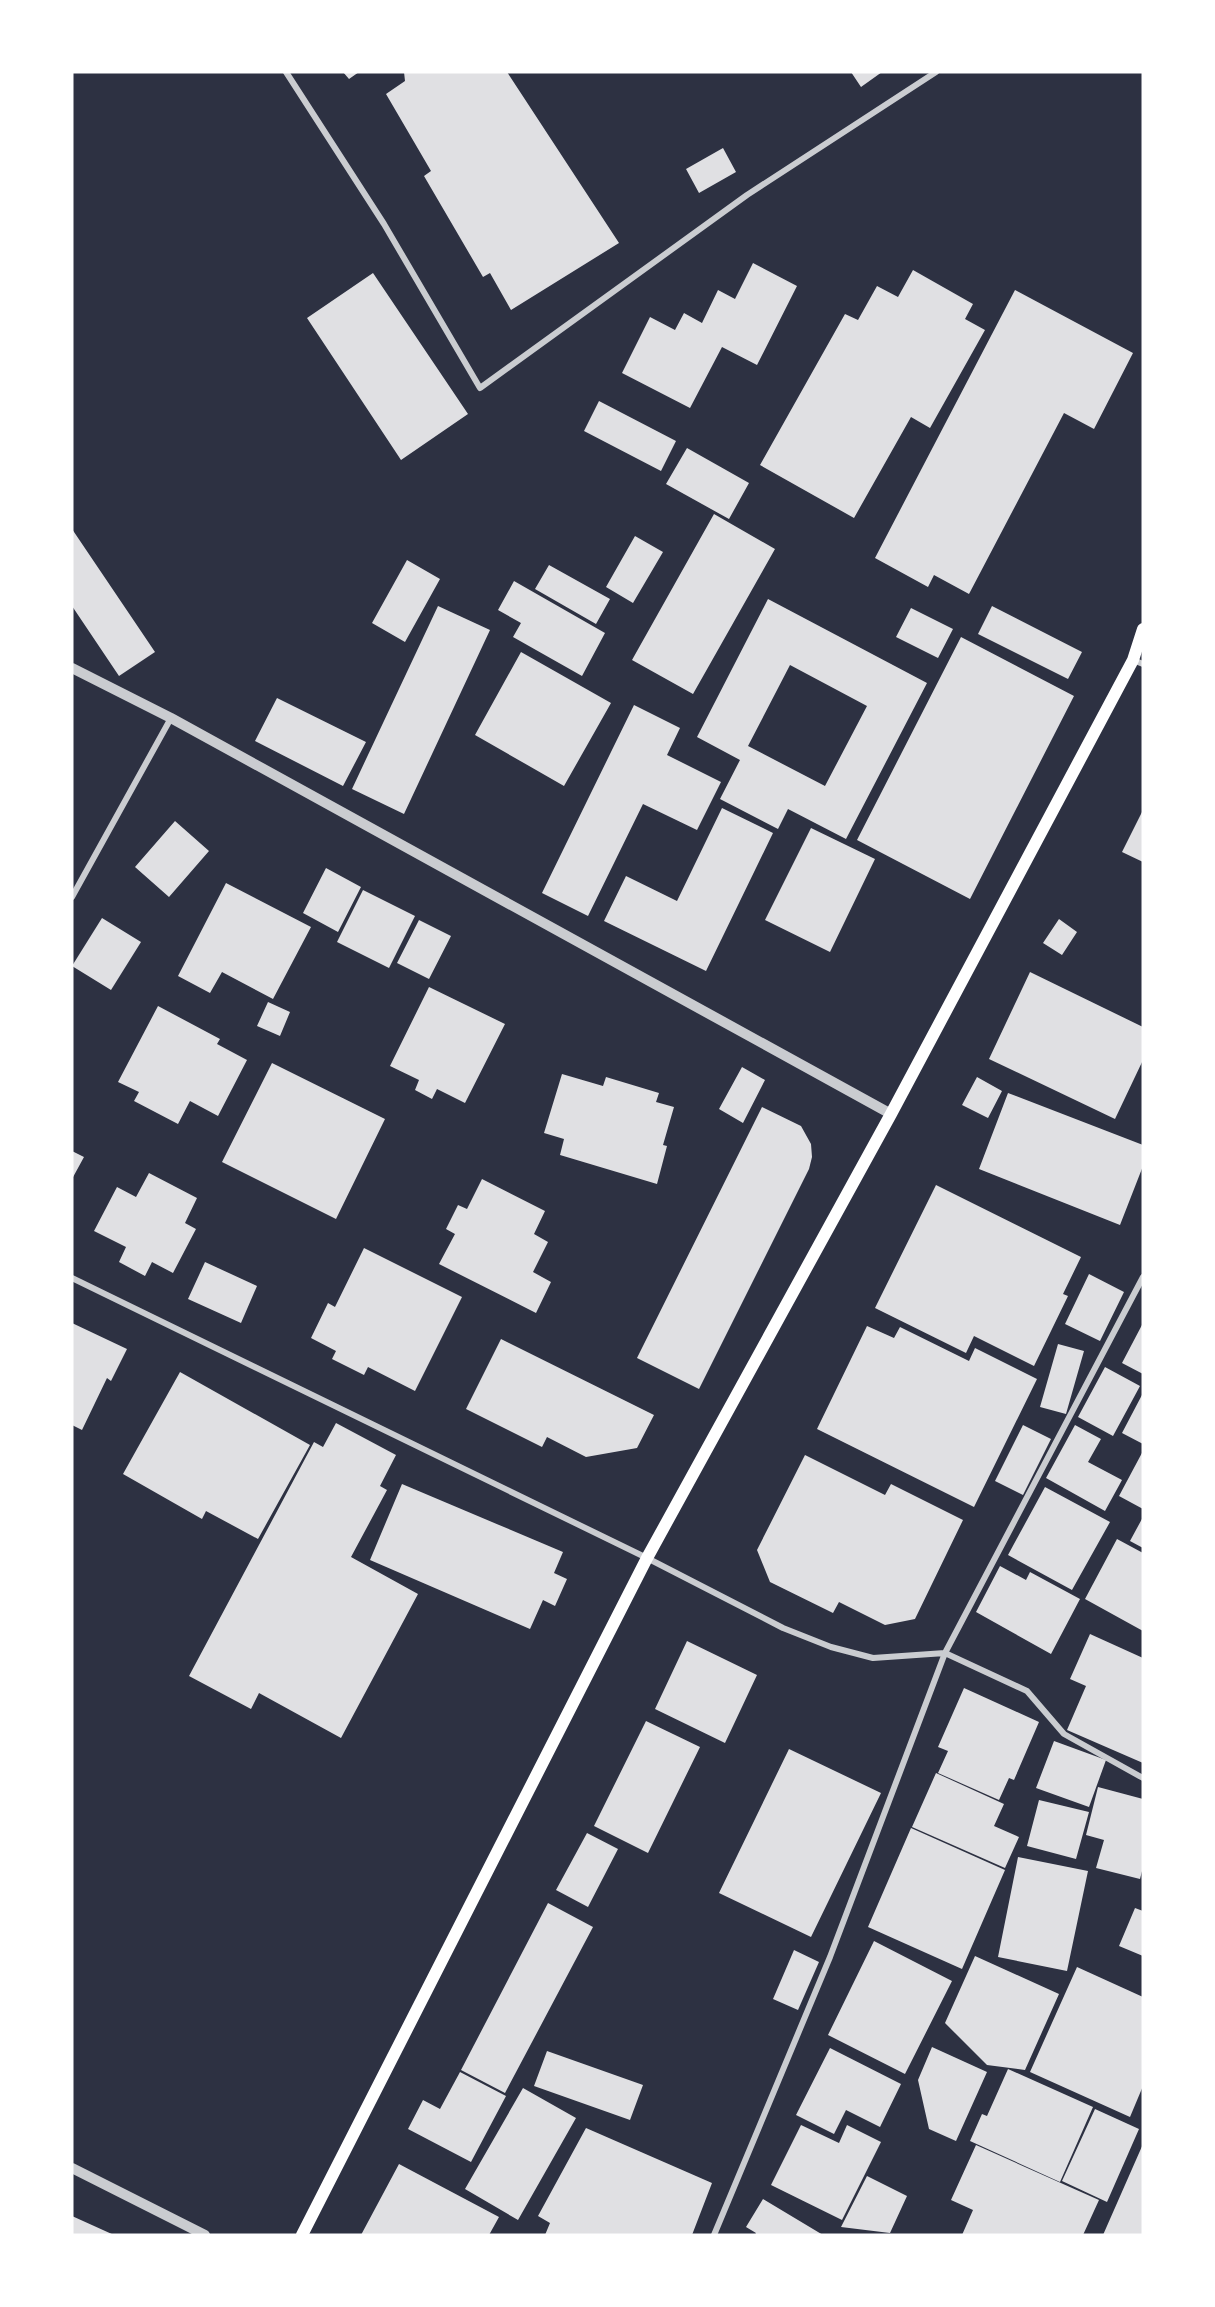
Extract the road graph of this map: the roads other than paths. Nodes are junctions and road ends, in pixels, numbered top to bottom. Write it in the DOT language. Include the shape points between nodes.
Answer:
graph roads {
  1 [pos="286,72"];
  2 [pos="936,72"];
  3 [pos="1143,629"];
  4 [pos="1138,662"];
  5 [pos="72,668"];
  6 [pos="171,718"];
  7 [pos="72,897"];
  8 [pos="891,1114"];
  9 [pos="1143,1277"];
  10 [pos="72,1278"];
  11 [pos="647,1558"];
  12 [pos="945,1653"];
  13 [pos="1143,1778"];
  14 [pos="72,2168"];
  15 [pos="205,2235"];
  16 [pos="302,2235"];
  17 [pos="714,2235"];
  1 -- 2 [label="street" via="384,224 480,388 747,195"];
  3 -- 4 [label="main road"];
  4 -- 8 [label="main road"];
  5 -- 6 [label="street"];
  6 -- 7 [label="street"];
  6 -- 8 [label="street"];
  8 -- 11 [label="main road"];
  9 -- 12 [label="street"];
  10 -- 11 [label="street"];
  11 -- 12 [label="street" via="783,1628 831,1647 873,1658"];
  11 -- 16 [label="main road"];
  12 -- 13 [label="street" via="1027,1691 1064,1734"];
  12 -- 17 [label="street" via="830,1957"];
  14 -- 15 [label="street"];
}
